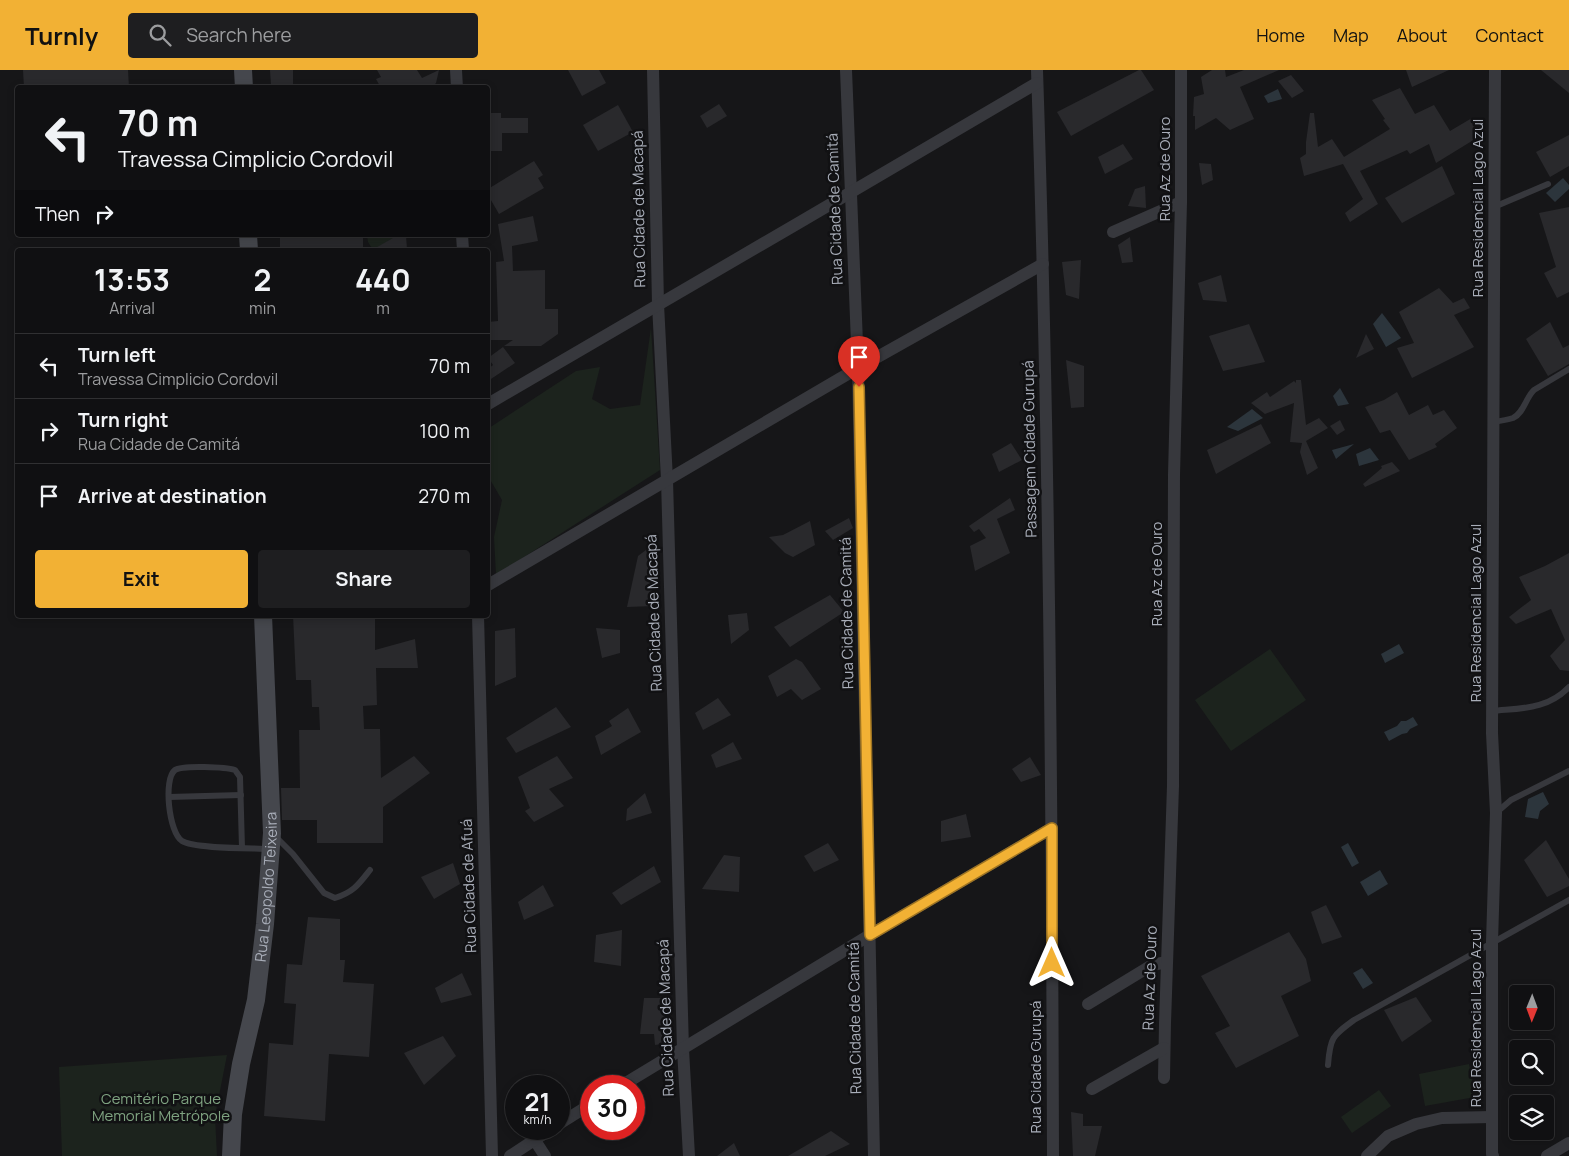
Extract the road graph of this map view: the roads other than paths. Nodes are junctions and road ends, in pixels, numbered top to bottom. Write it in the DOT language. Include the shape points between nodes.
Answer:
graph roads {
  1 [pos="243,70"];
  2 [pos="456,70"];
  3 [pos="653,70"];
  4 [pos="846,70"];
  5 [pos="1182,70"];
  6 [pos="1495,70"];
  7 [pos="1037,76"];
  8 [pos="244,85"];
  9 [pos="457,85"];
  10 [pos="1548,184"];
  11 [pos="850,194"];
  12 [pos="1181,202"];
  13 [pos="1494,207"];
  14 [pos="1113,232"];
  15 [pos="1043,264"];
  16 [pos="658,304"];
  17 [pos="858,368"];
  18 [pos="1569,369"];
  19 [pos="490,403"];
  20 [pos="1493,422"];
  21 [pos="667,480"];
  22 [pos="490,584"];
  23 [pos="263,618"];
  24 [pos="478,618"];
  25 [pos="1569,687"];
  26 [pos="1492,711"];
  27 [pos="1569,772"];
  28 [pos="241,795"];
  29 [pos="169,797"];
  30 [pos="1496,813"];
  31 [pos="1052,828"];
  32 [pos="271,841"];
  33 [pos="242,848"];
  34 [pos="370,870"];
  35 [pos="1569,900"];
  36 [pos="870,935"];
  37 [pos="1492,942"];
  38 [pos="1167,962"];
  39 [pos="1088,1004"];
  40 [pos="1164,1048"];
  41 [pos="683,1049"];
  42 [pos="1328,1065"];
  43 [pos="639,1075"];
  44 [pos="1164,1078"];
  45 [pos="1092,1089"];
  46 [pos="1492,1117"];
  47 [pos="533,1140"];
  48 [pos="535,1140"];
  49 [pos="1569,1144"];
  50 [pos="1492,1155"];
  51 [pos="230,1156"];
  52 [pos="492,1156"];
  53 [pos="510,1156"];
  54 [pos="545,1156"];
  55 [pos="689,1156"];
  56 [pos="874,1156"];
  57 [pos="1052,1156"];
  58 [pos="1367,1156"];
  59 [pos="1547,1156"];
  1 -- 8 [label="main road"];
  2 -- 9 [label="street"];
  3 -- 16 [label="street, Rua Cidade de Macapá"];
  4 -- 11 [label="street, Rua Cidade de Camitá"];
  5 -- 12 [label="street, Rua Az de Ouro"];
  6 -- 13 [label="street, Rua Residencial Lago Azul"];
  7 -- 11 [label="street"];
  7 -- 15 [label="street, Passagem Cidade Gurupá"];
  10 -- 13 [label="lane"];
  11 -- 16 [label="street"];
  11 -- 17 [label="street, Rua Cidade de Camitá"];
  12 -- 14 [label="street"];
  12 -- 38 [label="street, Rua Az de Ouro" via="1174,476 1173,786"];
  13 -- 20 [label="street, Rua Residencial Lago Azul"];
  15 -- 17 [label="street"];
  15 -- 31 [label="street, Passagem Cidade Gurupá"];
  16 -- 19 [label="street"];
  16 -- 21 [label="street, Rua Cidade de Macapá"];
  17 -- 21 [label="street"];
  17 -- 36 [label="street, Rua Cidade de Camitá"];
  18 -- 20 [label="lane" via="1534,390 1514,418"];
  20 -- 26 [label="street, Rua Residencial Lago Azul"];
  21 -- 22 [label="street"];
  21 -- 41 [label="street, Rua Cidade de Macapá"];
  23 -- 32 [label="main road, Rua Leopoldo Teixeira"];
  24 -- 52 [label="street, Rua Cidade de Afuá"];
  25 -- 26 [label="lane" via="1544,705"];
  26 -- 30 [label="street, Rua Residencial Lago Azul"];
  27 -- 30 [label="lane" via="1511,800"];
  28 -- 29 [label="lane"];
  28 -- 29 [label="lane" via="240,777 235,770 179,768 170,777"];
  28 -- 33 [label="lane"];
  29 -- 33 [label="lane" via="172,823 182,841"];
  30 -- 37 [label="street, Rua Residencial Lago Azul"];
  31 -- 36 [label="street"];
  31 -- 57 [label="street, Rua Cidade Gurupá"];
  32 -- 33 [label="lane"];
  32 -- 34 [label="lane" via="293,854 324,893 335,898 357,887"];
  32 -- 51 [label="main road, Rua Leopoldo Teixeira" via="256,1000 241,1064"];
  35 -- 37 [label="lane"];
  36 -- 41 [label="street"];
  36 -- 56 [label="street, Rua Cidade de Camitá"];
  37 -- 42 [label="lane" via="1337,1032 1330,1045"];
  37 -- 46 [label="street, Rua Residencial Lago Azul"];
  38 -- 39 [label="street" via="1152,965"];
  38 -- 40 [label="street, Rua Az de Ouro"];
  40 -- 44 [label="street, Rua Az de Ouro"];
  40 -- 45 [label="street"];
  41 -- 43 [label="street"];
  41 -- 55 [label="street, Rua Cidade de Macapá"];
  46 -- 50 [label="street, Rua Residencial Lago Azul"];
  46 -- 58 [label="street" via="1442,1118 1416,1124 1388,1136"];
  47 -- 53 [label="street"];
  48 -- 54 [label="street"];
  49 -- 59 [label="street"];
}
